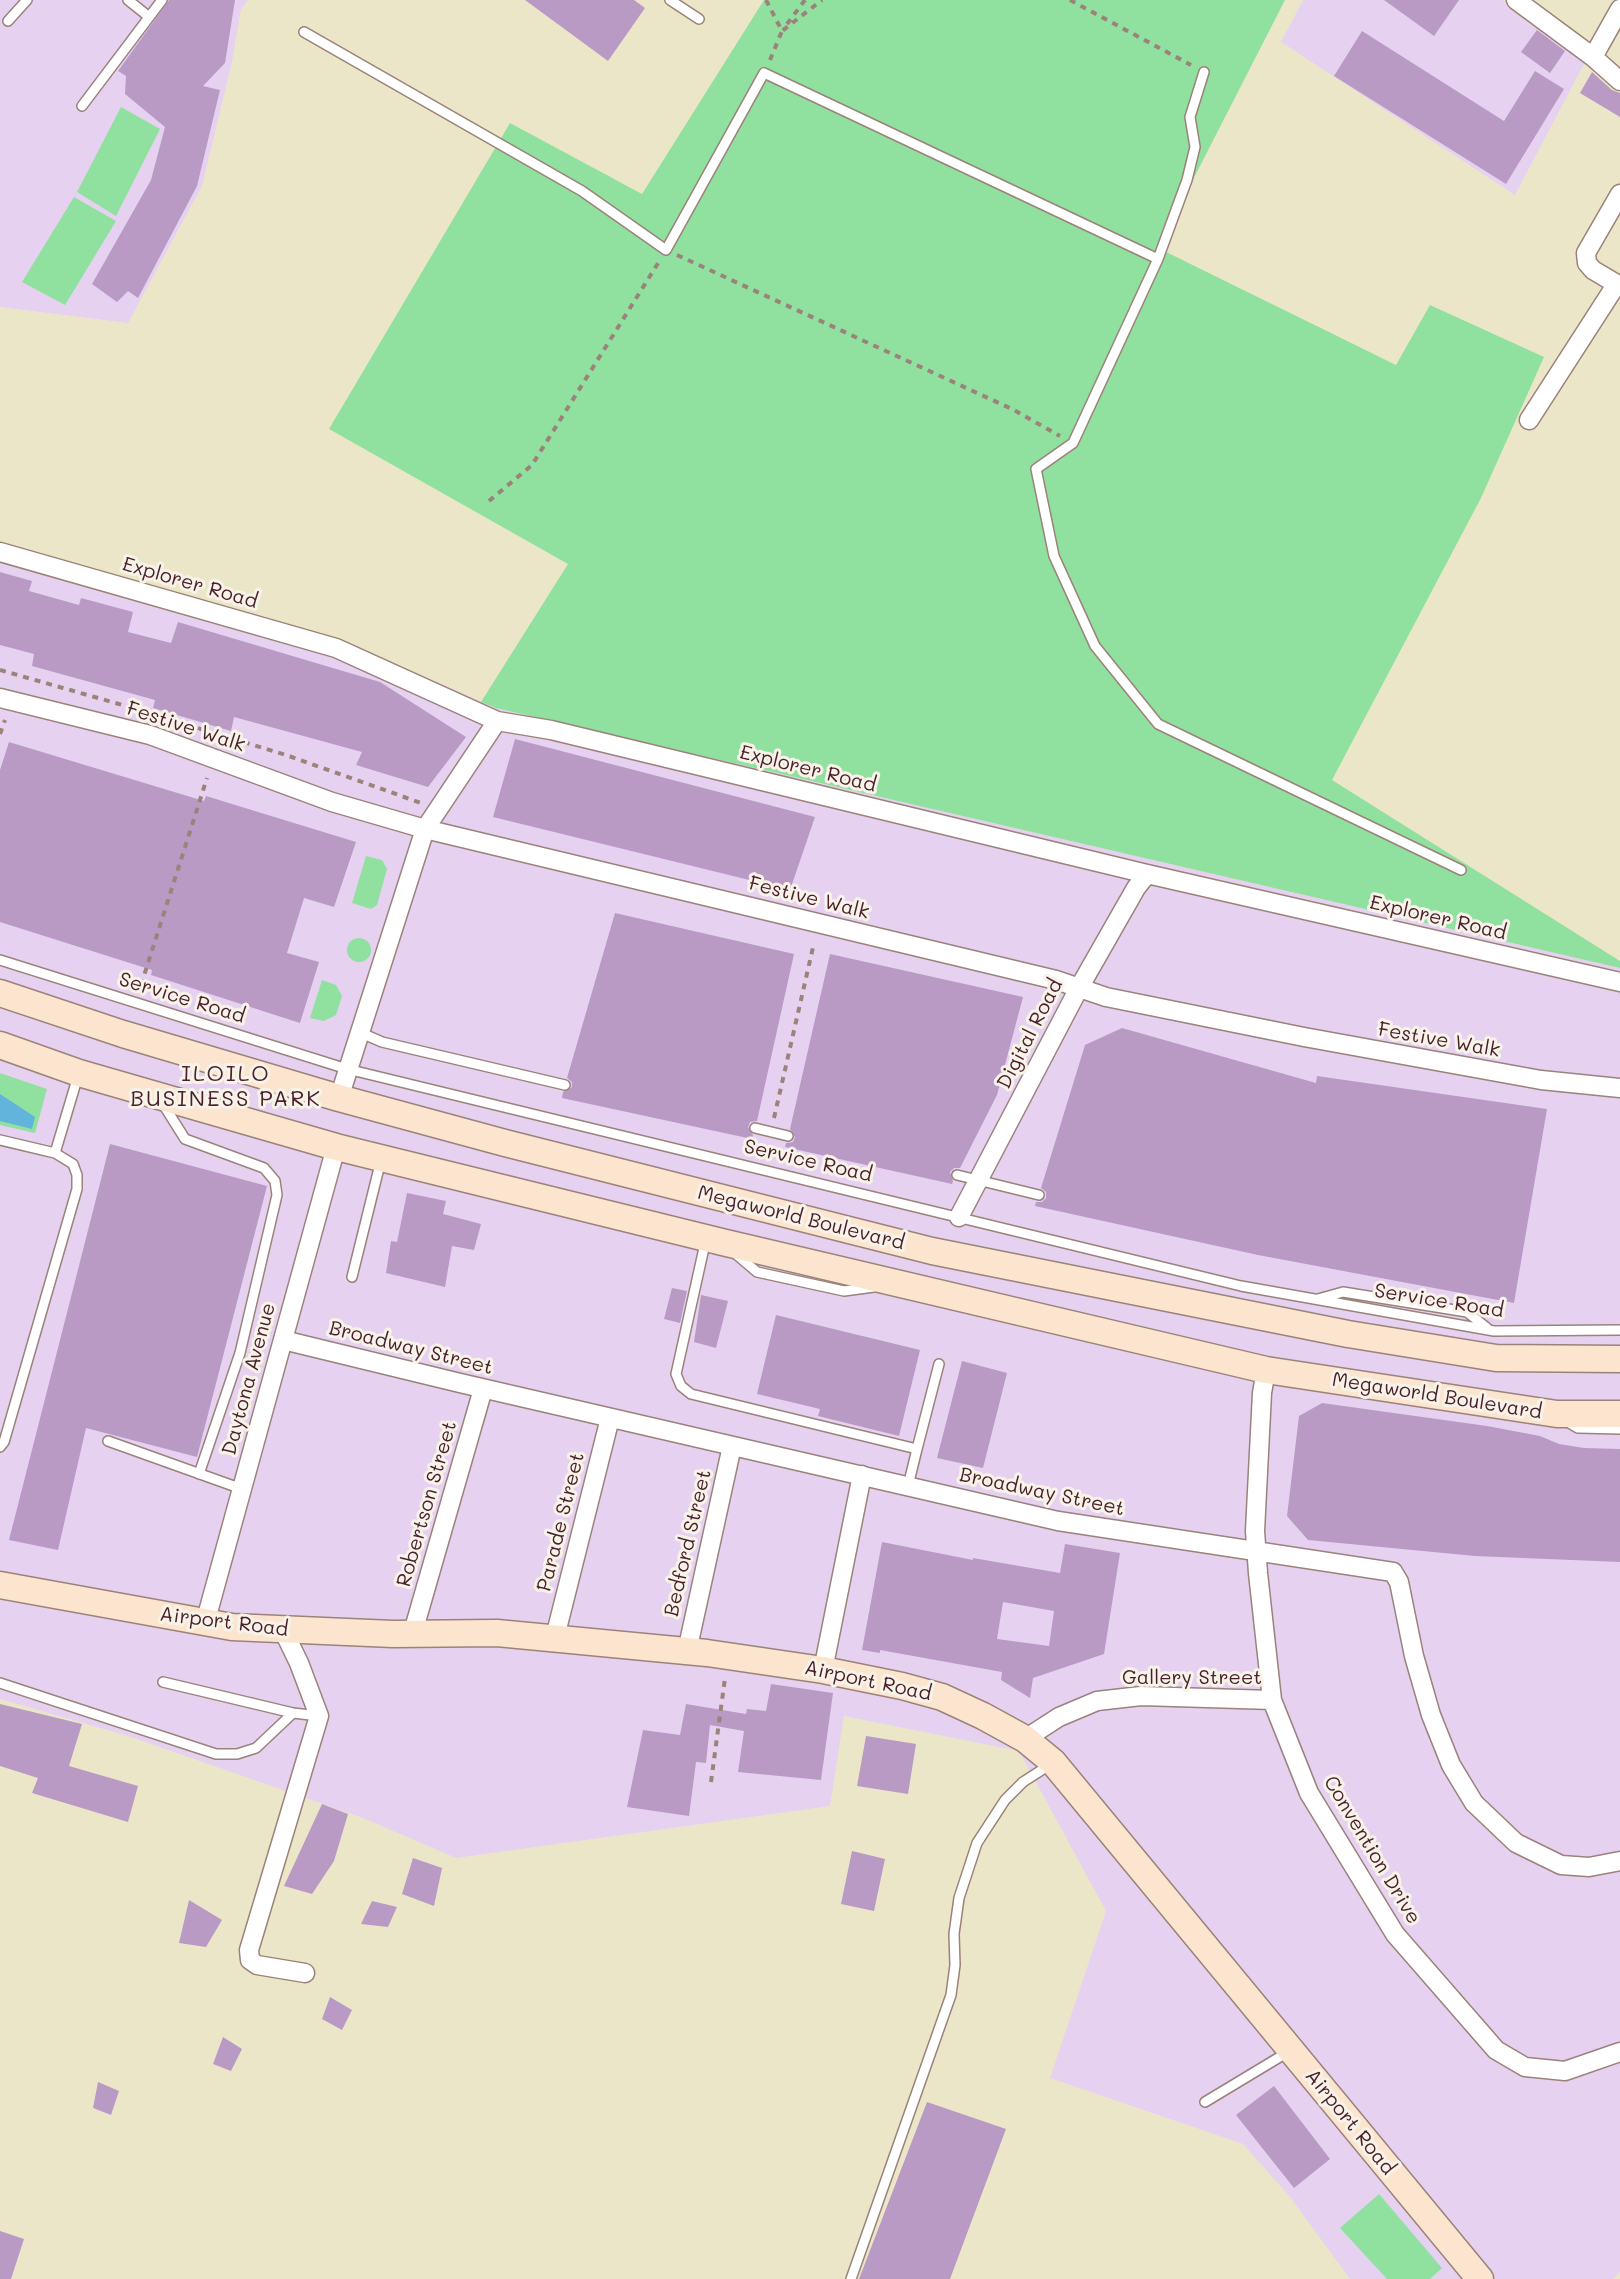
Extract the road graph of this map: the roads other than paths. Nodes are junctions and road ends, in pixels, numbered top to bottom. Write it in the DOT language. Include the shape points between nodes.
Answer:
graph roads {
  1 [pos="27,0"];
  2 [pos="128,0"];
  3 [pos="162,0"];
  4 [pos="670,0"];
  5 [pos="1516,0"];
  6 [pos="1620,9"];
  7 [pos="148,16"];
  8 [pos="699,19"];
  9 [pos="8,21"];
  10 [pos="304,32"];
  11 [pos="1593,57"];
  12 [pos="1204,72"];
  13 [pos="1620,81"];
  14 [pos="82,106"];
  15 [pos="1620,194"];
  16 [pos="1158,259"];
  17 [pos="1618,286"];
  18 [pos="1529,420"];
  19 [pos="0,552"];
  20 [pos="0,698"];
  21 [pos="497,721"];
  22 [pos="425,829"];
  23 [pos="1461,870"];
  24 [pos="1147,874"];
  25 [pos="0,960"];
  26 [pos="1620,982"];
  27 [pos="1079,988"];
  28 [pos="0,993"];
  29 [pos="359,1032"];
  30 [pos="0,1045"];
  31 [pos="347,1069"];
  32 [pos="79,1073"];
  33 [pos="565,1085"];
  34 [pos="1620,1088"];
  35 [pos="158,1094"];
  36 [pos="339,1098"];
  37 [pos="755,1128"];
  38 [pos="788,1136"];
  39 [pos="0,1140"];
  40 [pos="336,1147"];
  41 [pos="55,1153"];
  42 [pos="381,1158"];
  43 [pos="957,1175"];
  44 [pos="980,1180"];
  45 [pos="1039,1195"];
  46 [pos="959,1217"];
  47 [pos="714,1240"];
  48 [pos="352,1277"];
  49 [pos="1620,1330"];
  50 [pos="283,1340"];
  51 [pos="1620,1359"];
  52 [pos="939,1364"];
  53 [pos="1266,1370"];
  54 [pos="483,1389"];
  55 [pos="1557,1414"];
  56 [pos="1620,1414"];
  57 [pos="610,1418"];
  58 [pos="1620,1429"];
  59 [pos="108,1441"];
  60 [pos="732,1446"];
  61 [pos="0,1447"];
  62 [pos="917,1449"];
  63 [pos="199,1474"];
  64 [pos="862,1475"];
  65 [pos="908,1486"];
  66 [pos="242,1489"];
  67 [pos="1256,1553"];
  68 [pos="0,1585"];
  69 [pos="205,1623"];
  70 [pos="283,1630"];
  71 [pos="413,1632"];
  72 [pos="555,1637"];
  73 [pos="687,1651"];
  74 [pos="823,1670"];
  75 [pos="163,1682"];
  76 [pos="0,1683"];
  77 [pos="1272,1700"];
  78 [pos="293,1713"];
  79 [pos="319,1716"];
  80 [pos="1025,1739"];
  81 [pos="1053,1762"];
  82 [pos="1620,1861"];
  83 [pos="305,1973"];
  84 [pos="1291,2051"];
  85 [pos="1620,2052"];
  86 [pos="1205,2102"];
  87 [pos="851,2279"];
  88 [pos="1480,2279"];
  1 -- 9 [label="lane"];
  2 -- 7 [label="lane"];
  3 -- 7 [label="lane"];
  4 -- 8 [label="lane"];
  5 -- 11 [label="street"];
  6 -- 11 [label="street"];
  7 -- 14 [label="lane"];
  10 -- 16 [label="lane" via="582,191 666,250 764,73"];
  11 -- 13 [label="street"];
  12 -- 16 [label="lane" via="1190,117 1195,147 1187,180"];
  15 -- 17 [label="street" via="1586,253 1593,270"];
  16 -- 23 [label="lane" via="1073,443 1036,469 1054,556 1095,646 1158,724"];
  17 -- 18 [label="street"];
  19 -- 21 [label="street, Explorer Road" via="336,648"];
  20 -- 22 [label="street, Festive Walk" via="150,735 332,802"];
  21 -- 22 [label="street"];
  21 -- 24 [label="street, Explorer Road"];
  22 -- 27 [label="street, Festive Walk"];
  22 -- 29 [label="street"];
  24 -- 26 [label="street, Explorer Road"];
  24 -- 27 [label="street, Digital Road"];
  25 -- 31 [label="lane, Service Road"];
  27 -- 34 [label="street, Festive Walk" via="1334,1043 1541,1080"];
  27 -- 44 [label="street, Digital Road"];
  28 -- 36 [label="main road, Megaworld Boulevard"];
  29 -- 31 [label="street"];
  29 -- 33 [label="lane"];
  30 -- 32 [label="main road, Megaworld Boulevard"];
  31 -- 36 [label="street"];
  31 -- 46 [label="lane, Service Road"];
  32 -- 35 [label="main road, Megaworld Boulevard"];
  32 -- 41 [label="lane"];
  35 -- 40 [label="main road, Megaworld Boulevard"];
  35 -- 63 [label="lane" via="185,1139 264,1168 275,1181 277,1195 240,1353"];
  36 -- 51 [label="main road, Megaworld Boulevard" via="932,1251 1348,1334 1496,1358"];
  37 -- 38 [label="lane"];
  39 -- 41 [label="lane"];
  40 -- 42 [label="main road, Megaworld Boulevard"];
  40 -- 50 [label="street, Daytona Avenue"];
  41 -- 61 [label="lane" via="73,1164 77,1189"];
  42 -- 47 [label="main road, Megaworld Boulevard"];
  42 -- 48 [label="lane"];
  43 -- 44 [label="lane"];
  44 -- 45 [label="lane"];
  44 -- 46 [label="street, Digital Road"];
  46 -- 49 [label="lane, Service Road" via="1241,1286 1489,1330"];
  47 -- 53 [label="main road, Megaworld Boulevard"];
  47 -- 62 [label="lane" via="676,1374 681,1386 691,1394"];
  50 -- 54 [label="street, Broadway Street"];
  50 -- 66 [label="street, Daytona Avenue"];
  52 -- 62 [label="lane"];
  53 -- 55 [label="main road, Megaworld Boulevard"];
  53 -- 67 [label="street, Convention Drive"];
  54 -- 57 [label="street, Broadway Street"];
  54 -- 71 [label="street, Robertson Street"];
  55 -- 56 [label="main road, Megaworld Boulevard"];
  55 -- 58 [label="lane" via="1578,1428"];
  57 -- 60 [label="street, Broadway Street"];
  57 -- 72 [label="street, Parade Street"];
  59 -- 63 [label="lane"];
  60 -- 64 [label="street, Broadway Street"];
  60 -- 73 [label="street, Bedford Street"];
  62 -- 65 [label="lane"];
  63 -- 66 [label="lane"];
  64 -- 65 [label="street, Broadway Street"];
  64 -- 74 [label="street"];
  65 -- 67 [label="street, Broadway Street" via="1058,1521"];
  66 -- 69 [label="street, Daytona Avenue"];
  67 -- 77 [label="street, Convention Drive"];
  67 -- 82 [label="street, Broadway Street" via="1393,1572 1431,1715 1474,1803 1516,1843 1561,1865"];
  68 -- 69 [label="main road, Airport Road"];
  69 -- 70 [label="main road, Airport Road"];
  70 -- 71 [label="main road, Airport Road"];
  70 -- 79 [label="street"];
  71 -- 72 [label="main road, Airport Road"];
  72 -- 73 [label="main road, Airport Road"];
  73 -- 74 [label="main road, Airport Road"];
  74 -- 80 [label="main road, Airport Road" via="942,1697"];
  75 -- 78 [label="lane"];
  76 -- 78 [label="lane" via="216,1754 256,1748"];
  77 -- 80 [label="street, Gallery Street" via="1141,1696 1097,1701"];
  77 -- 85 [label="street, Convention Drive" via="1309,1793 1395,1934 1496,2050 1525,2067 1565,2071"];
  78 -- 79 [label="lane"];
  79 -- 83 [label="street" via="249,1950 257,1965"];
  80 -- 81 [label="main road, Airport Road"];
  81 -- 84 [label="main road, Airport Road"];
  81 -- 87 [label="lane" via="1005,1800 977,1843 959,1898 951,1995"];
  84 -- 86 [label="lane"];
  84 -- 88 [label="main road, Airport Road"];
}
